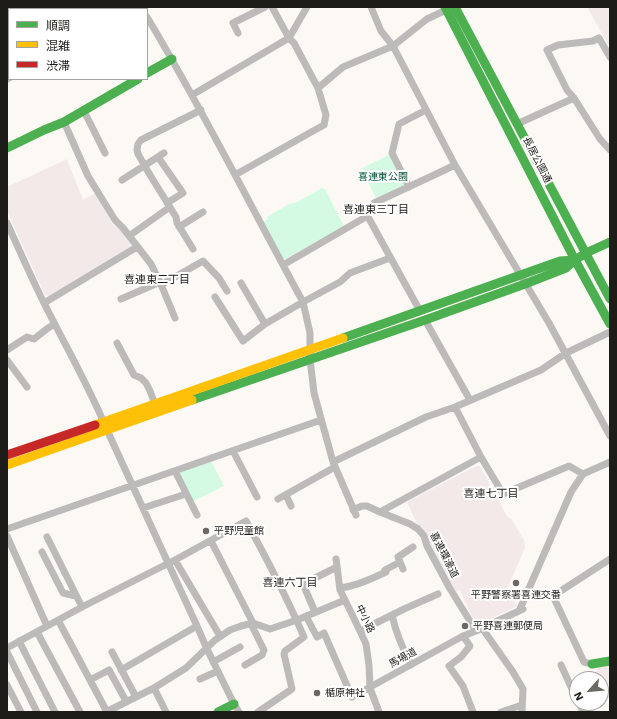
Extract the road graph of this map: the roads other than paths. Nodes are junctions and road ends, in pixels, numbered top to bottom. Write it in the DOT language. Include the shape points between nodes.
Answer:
graph roads {
  1 [pos="265,7"];
  2 [pos="272,7"];
  3 [pos="308,7"];
  4 [pos="371,7"];
  5 [pos="449,8"];
  6 [pos="148,19"];
  7 [pos="238,33"];
  8 [pos="289,38"];
  9 [pos="393,46"];
  10 [pos="610,57"];
  11 [pos="172,59"];
  12 [pos="148,73"];
  13 [pos="136,80"];
  14 [pos="318,88"];
  15 [pos="192,95"];
  16 [pos="574,98"];
  17 [pos="201,110"];
  18 [pos="426,110"];
  19 [pos="84,111"];
  20 [pos="64,122"];
  21 [pos="517,124"];
  22 [pos="7,148"];
  23 [pos="610,150"];
  24 [pos="105,153"];
  25 [pos="455,165"];
  26 [pos="144,166"];
  27 [pos="235,175"];
  28 [pos="122,180"];
  29 [pos="409,187"];
  30 [pos="168,205"];
  31 [pos="203,212"];
  32 [pos="367,215"];
  33 [pos="7,222"];
  34 [pos="179,226"];
  35 [pos="129,236"];
  36 [pos="610,242"];
  37 [pos="137,247"];
  38 [pos="192,249"];
  39 [pos="586,253"];
  40 [pos="390,258"];
  41 [pos="575,260"];
  42 [pos="283,265"];
  43 [pos="523,280"];
  44 [pos="241,283"];
  45 [pos="160,284"];
  46 [pos="227,291"];
  47 [pos="215,297"];
  48 [pos="121,299"];
  49 [pos="610,299"];
  50 [pos="303,302"];
  51 [pos="44,303"];
  52 [pos="420,311"];
  53 [pos="175,318"];
  54 [pos="425,320"];
  55 [pos="55,324"];
  56 [pos="265,324"];
  57 [pos="610,324"];
  58 [pos="610,332"];
  59 [pos="117,344"];
  60 [pos="7,350"];
  61 [pos="566,353"];
  62 [pos="310,354"];
  63 [pos="7,360"];
  64 [pos="27,387"];
  65 [pos="470,400"];
  66 [pos="155,404"];
  67 [pos="455,407"];
  68 [pos="321,420"];
  69 [pos="105,426"];
  70 [pos="610,436"];
  71 [pos="233,451"];
  72 [pos="7,455"];
  73 [pos="481,457"];
  74 [pos="610,462"];
  75 [pos="7,465"];
  76 [pos="334,465"];
  77 [pos="175,471"];
  78 [pos="583,474"];
  79 [pos="133,486"];
  80 [pos="186,494"];
  81 [pos="286,495"];
  82 [pos="257,498"];
  83 [pos="278,499"];
  84 [pos="291,506"];
  85 [pos="143,508"];
  86 [pos="380,512"];
  87 [pos="197,515"];
  88 [pos="7,529"];
  89 [pos="7,536"];
  90 [pos="46,537"];
  91 [pos="211,541"];
  92 [pos="413,547"];
  93 [pos="42,552"];
  94 [pos="610,559"];
  95 [pos="172,562"];
  96 [pos="340,588"];
  97 [pos="438,594"];
  98 [pos="76,596"];
  99 [pos="344,600"];
  100 [pos="82,607"];
  101 [pos="315,612"];
  102 [pos="392,615"];
  103 [pos="306,616"];
  104 [pos="58,620"];
  105 [pos="297,620"];
  106 [pos="252,624"];
  107 [pos="47,626"];
  108 [pos="197,626"];
  109 [pos="479,630"];
  110 [pos="360,631"];
  111 [pos="37,632"];
  112 [pos="220,636"];
  113 [pos="463,636"];
  114 [pos="19,641"];
  115 [pos="240,647"];
  116 [pos="7,648"];
  117 [pos="207,648"];
  118 [pos="7,652"];
  119 [pos="112,652"];
  120 [pos="610,661"];
  121 [pos="213,662"];
  122 [pos="561,664"];
  123 [pos="592,664"];
  124 [pos="245,665"];
  125 [pos="411,665"];
  126 [pos="121,670"];
  127 [pos="218,671"];
  128 [pos="90,680"];
  129 [pos="200,680"];
  130 [pos="569,682"];
  131 [pos="7,685"];
  132 [pos="154,688"];
  133 [pos="370,688"];
  134 [pos="136,697"];
  135 [pos="126,701"];
  136 [pos="237,708"];
  137 [pos="522,708"];
  138 [pos="21,712"];
  139 [pos="37,712"];
  140 [pos="55,712"];
  141 [pos="80,712"];
  142 [pos="106,712"];
  143 [pos="166,712"];
  144 [pos="218,712"];
  145 [pos="258,712"];
  146 [pos="379,712"];
  147 [pos="473,712"];
  148 [pos="501,712"];
  1 -- 7 [label="street" via="233,23"];
  2 -- 8 [label="street"];
  3 -- 8 [label="street"];
  4 -- 9 [label="street" via="381,31"];
  5 -- 9 [label="street" via="427,19"];
  5 -- 21 [label="street, 長居公園通"];
  5 -- 41 [label="street, 長居公園通"];
  6 -- 11 [label="street"];
  8 -- 14 [label="street"];
  8 -- 15 [label="street"];
  9 -- 14 [label="street" via="343,67"];
  9 -- 18 [label="street"];
  10 -- 16 [label="street" via="599,38 593,41 558,44 547,50 567,90"];
  11 -- 12 [label="street"];
  11 -- 15 [label="street"];
  13 -- 19 [label="street"];
  14 -- 27 [label="street" via="326,115 324,125"];
  15 -- 17 [label="street"];
  16 -- 21 [label="street"];
  16 -- 23 [label="street"];
  17 -- 26 [label="street" via="141,140 137,150"];
  17 -- 27 [label="street"];
  18 -- 25 [label="street"];
  18 -- 29 [label="street" via="399,124 392,153"];
  19 -- 20 [label="street"];
  19 -- 24 [label="street"];
  20 -- 22 [label="street"];
  20 -- 35 [label="street" via="88,176 114,220"];
  21 -- 39 [label="street, 長居公園通"];
  25 -- 29 [label="street"];
  25 -- 43 [label="street"];
  26 -- 28 [label="street"];
  26 -- 30 [label="street"];
  26 -- 30 [label="street" via="161,155 183,193"];
  27 -- 42 [label="street"];
  29 -- 32 [label="street" via="374,203"];
  30 -- 34 [label="street"];
  30 -- 35 [label="street"];
  31 -- 34 [label="street"];
  32 -- 40 [label="street"];
  32 -- 42 [label="street"];
  33 -- 51 [label="street"];
  34 -- 38 [label="street"];
  35 -- 37 [label="street"];
  36 -- 39 [label="street"];
  37 -- 45 [label="street" via="151,264"];
  37 -- 51 [label="street"];
  39 -- 41 [label="street"];
  39 -- 49 [label="street, 長居公園通"];
  40 -- 50 [label="street" via="350,273 340,282"];
  40 -- 52 [label="street"];
  41 -- 43 [label="street" via="566,268"];
  41 -- 57 [label="street, 長居公園通"];
  42 -- 50 [label="street"];
  43 -- 52 [label="street"];
  43 -- 54 [label="street"];
  43 -- 61 [label="street"];
  44 -- 56 [label="street"];
  45 -- 46 [label="street" via="202,261 219,278"];
  45 -- 48 [label="street"];
  45 -- 53 [label="street"];
  47 -- 56 [label="street" via="243,341"];
  50 -- 56 [label="street"];
  50 -- 62 [label="street" via="310,332"];
  51 -- 55 [label="street"];
  52 -- 62 [label="street"];
  54 -- 62 [label="street"];
  54 -- 65 [label="street"];
  55 -- 60 [label="street" via="34,339 27,337"];
  55 -- 69 [label="street"];
  58 -- 61 [label="street"];
  59 -- 66 [label="street" via="134,375 146,383"];
  61 -- 65 [label="street" via="541,370"];
  61 -- 70 [label="street"];
  62 -- 66 [label="street"];
  62 -- 68 [label="street" via="314,393"];
  62 -- 69 [label="street"];
  63 -- 64 [label="street"];
  65 -- 67 [label="street"];
  66 -- 69 [label="street"];
  67 -- 73 [label="street"];
  67 -- 76 [label="street" via="426,417"];
  68 -- 71 [label="street"];
  68 -- 76 [label="street"];
  69 -- 72 [label="street"];
  69 -- 75 [label="street"];
  69 -- 79 [label="street"];
  71 -- 77 [label="street"];
  71 -- 82 [label="street"];
  73 -- 78 [label="street" via="503,494 569,466"];
  73 -- 86 [label="street"];
  74 -- 78 [label="street"];
  76 -- 81 [label="street"];
  76 -- 86 [label="street, 喜連環濠道" via="354,511 367,506"];
  77 -- 79 [label="street"];
  77 -- 80 [label="street"];
  78 -- 109 [label="street, 馬場道" via="571,492 522,609"];
  79 -- 85 [label="street"];
  79 -- 88 [label="street"];
  80 -- 85 [label="street"];
  80 -- 87 [label="street"];
  81 -- 83 [label="street"];
  81 -- 84 [label="street"];
  85 -- 95 [label="street"];
  86 -- 109 [label="street, 喜連環濠道" via="410,524 424,536 449,587"];
  89 -- 107 [label="street"];
  90 -- 98 [label="street"];
  91 -- 95 [label="street"];
  91 -- 105 [label="street" via="246,521"];
  91 -- 106 [label="street"];
  92 -- 96 [label="street" via="398,557 401,565 362,583"];
  93 -- 98 [label="street" via="63,593"];
  94 -- 123 [label="street" via="553,596 584,662"];
  95 -- 100 [label="street"];
  95 -- 108 [label="street"];
  95 -- 112 [label="street"];
  96 -- 99 [label="street, 中小路"];
  96 -- 101 [label="street, 中小路" via="336,563 303,584"];
  97 -- 102 [label="street"];
  98 -- 100 [label="street"];
  99 -- 101 [label="street"];
  99 -- 110 [label="street, 中小路"];
  100 -- 104 [label="street"];
  101 -- 103 [label="street"];
  102 -- 110 [label="street"];
  102 -- 125 [label="street" via="400,642"];
  103 -- 105 [label="street"];
  103 -- 133 [label="street, 馬場道" via="317,636 324,633 352,697"];
  104 -- 107 [label="street"];
  104 -- 128 [label="street"];
  105 -- 106 [label="street" via="270,629"];
  105 -- 145 [label="street" via="304,637 284,654 292,689"];
  106 -- 112 [label="street"];
  106 -- 124 [label="street" via="264,650 262,655"];
  107 -- 111 [label="street"];
  108 -- 117 [label="street"];
  108 -- 126 [label="street"];
  109 -- 113 [label="street, 馬場道"];
  109 -- 137 [label="street, 喜連環濠道" via="513,672 523,689"];
  110 -- 133 [label="street, 中小路" via="366,644"];
  111 -- 114 [label="street"];
  111 -- 141 [label="street"];
  112 -- 117 [label="street"];
  113 -- 125 [label="street, 馬場道"];
  113 -- 147 [label="street" via="470,646 449,666 462,686"];
  114 -- 116 [label="street"];
  114 -- 140 [label="street"];
  115 -- 121 [label="street"];
  117 -- 121 [label="street"];
  117 -- 132 [label="street" via="186,668"];
  118 -- 139 [label="street"];
  119 -- 126 [label="street"];
  120 -- 123 [label="street"];
  121 -- 127 [label="street"];
  122 -- 130 [label="street"];
  125 -- 133 [label="street, 馬場道"];
  126 -- 134 [label="street"];
  127 -- 129 [label="street"];
  127 -- 136 [label="street"];
  128 -- 135 [label="street" via="109,670"];
  128 -- 142 [label="street"];
  131 -- 138 [label="street"];
  132 -- 134 [label="street"];
  132 -- 143 [label="street"];
  133 -- 146 [label="street, 中小路"];
  134 -- 135 [label="street"];
  135 -- 142 [label="street"];
  136 -- 144 [label="street"];
  137 -- 148 [label="street"];
}
